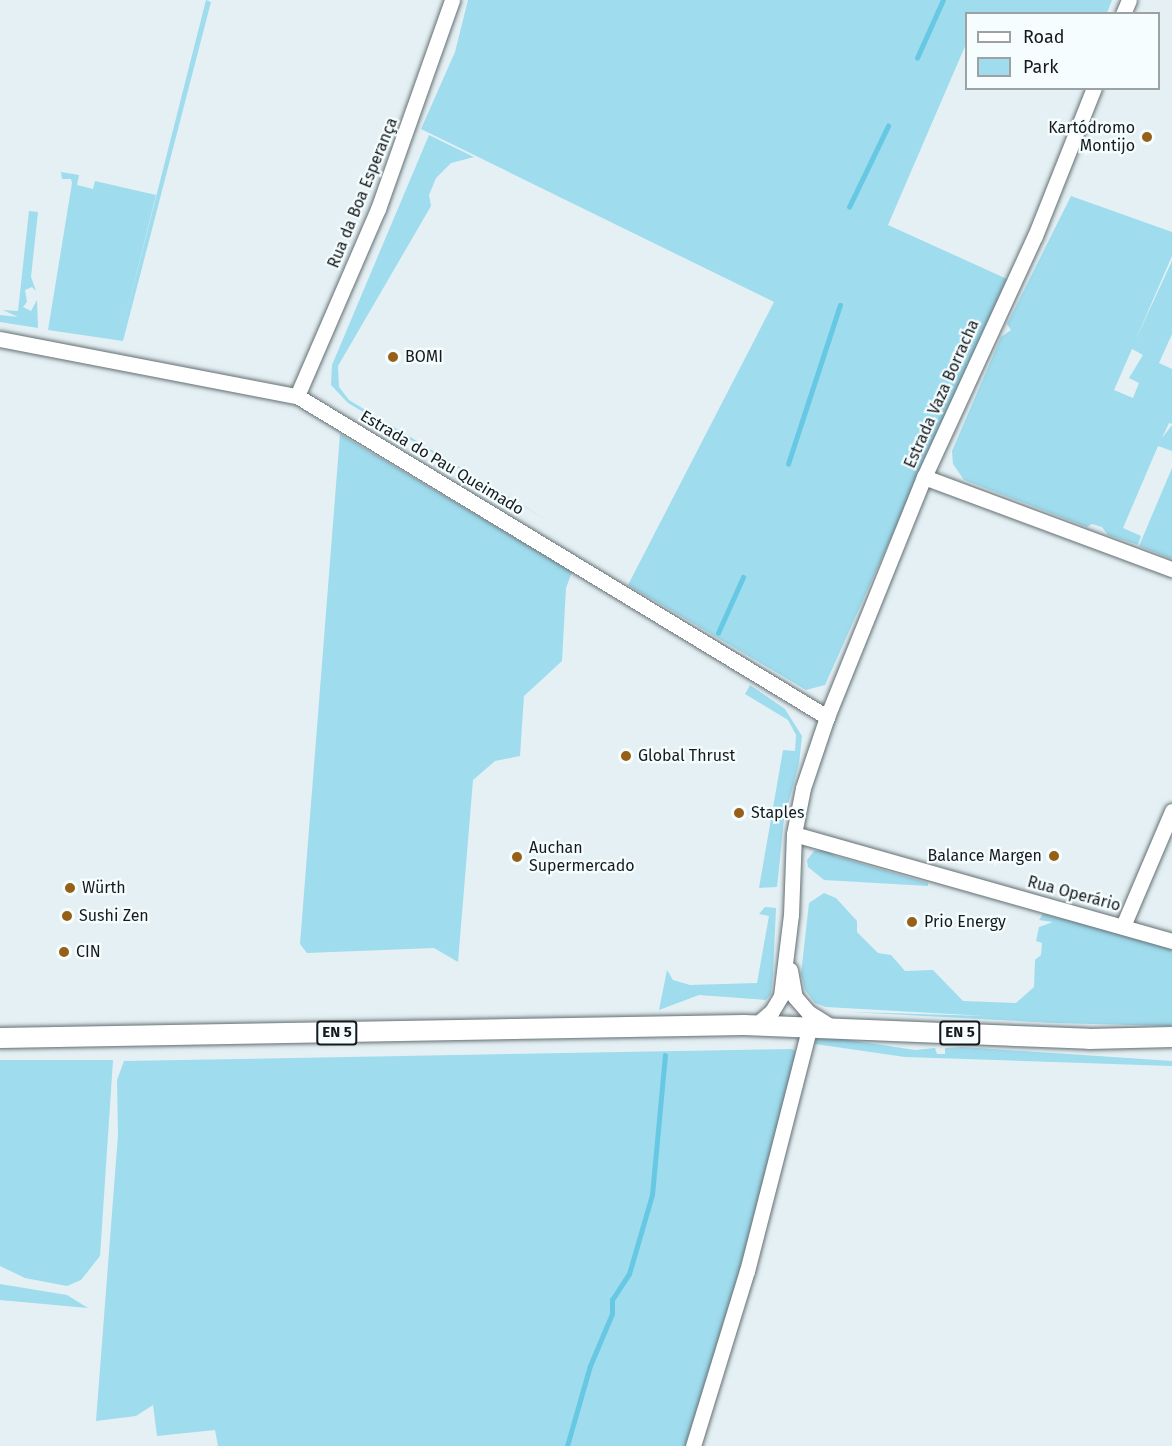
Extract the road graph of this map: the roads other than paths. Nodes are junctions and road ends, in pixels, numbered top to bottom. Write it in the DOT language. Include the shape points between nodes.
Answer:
graph roads {
  1 [pos="452,0"];
  2 [pos="1093,90"];
  3 [pos="0,339"];
  4 [pos="297,396"];
  5 [pos="924,477"];
  6 [pos="1172,569"];
  7 [pos="826,717"];
  8 [pos="1172,811"];
  9 [pos="794,834"];
  10 [pos="1123,926"];
  11 [pos="1172,940"];
  12 [pos="788,950"];
  13 [pos="756,1025"];
  14 [pos="810,1025"];
  15 [pos="831,1026"];
  16 [pos="1172,1037"];
  17 [pos="0,1038"];
  18 [pos="1089,1039"];
  19 [pos="1172,1048"];
  20 [pos="693,1446"];
  1 -- 4 [label="street, Rua da Boa Esperança" via="378,209"];
  2 -- 5 [label="street, Estrada Vaza Borracha" via="1035,236"];
  3 -- 4 [label="street, Estrada do Pau Queimado" via="257,385"];
  4 -- 7 [label="street, Estrada do Pau Queimado"];
  5 -- 6 [label="street"];
  5 -- 7 [label="street, Estrada Vaza Borracha"];
  7 -- 9 [label="street, Estrada Vaza Borracha" via="803,788"];
  8 -- 10 [label="street"];
  9 -- 10 [label="street, Rua Operário"];
  9 -- 12 [label="street, Estrada Vaza Borracha"];
  10 -- 11 [label="street, Rua Operário"];
  12 -- 13 [label="street" via="780,1000"];
  12 -- 15 [label="street" via="795,997 808,1012"];
  13 -- 14 [label="main road, EN 5"];
  13 -- 17 [label="main road, EN 5"];
  14 -- 15 [label="main road, EN 5"];
  14 -- 20 [label="street" via="747,1271"];
  15 -- 18 [label="main road, EN 5"];
  16 -- 18 [label="main road, EN 5"];
  18 -- 19 [label="main road, EN 5"];
}
